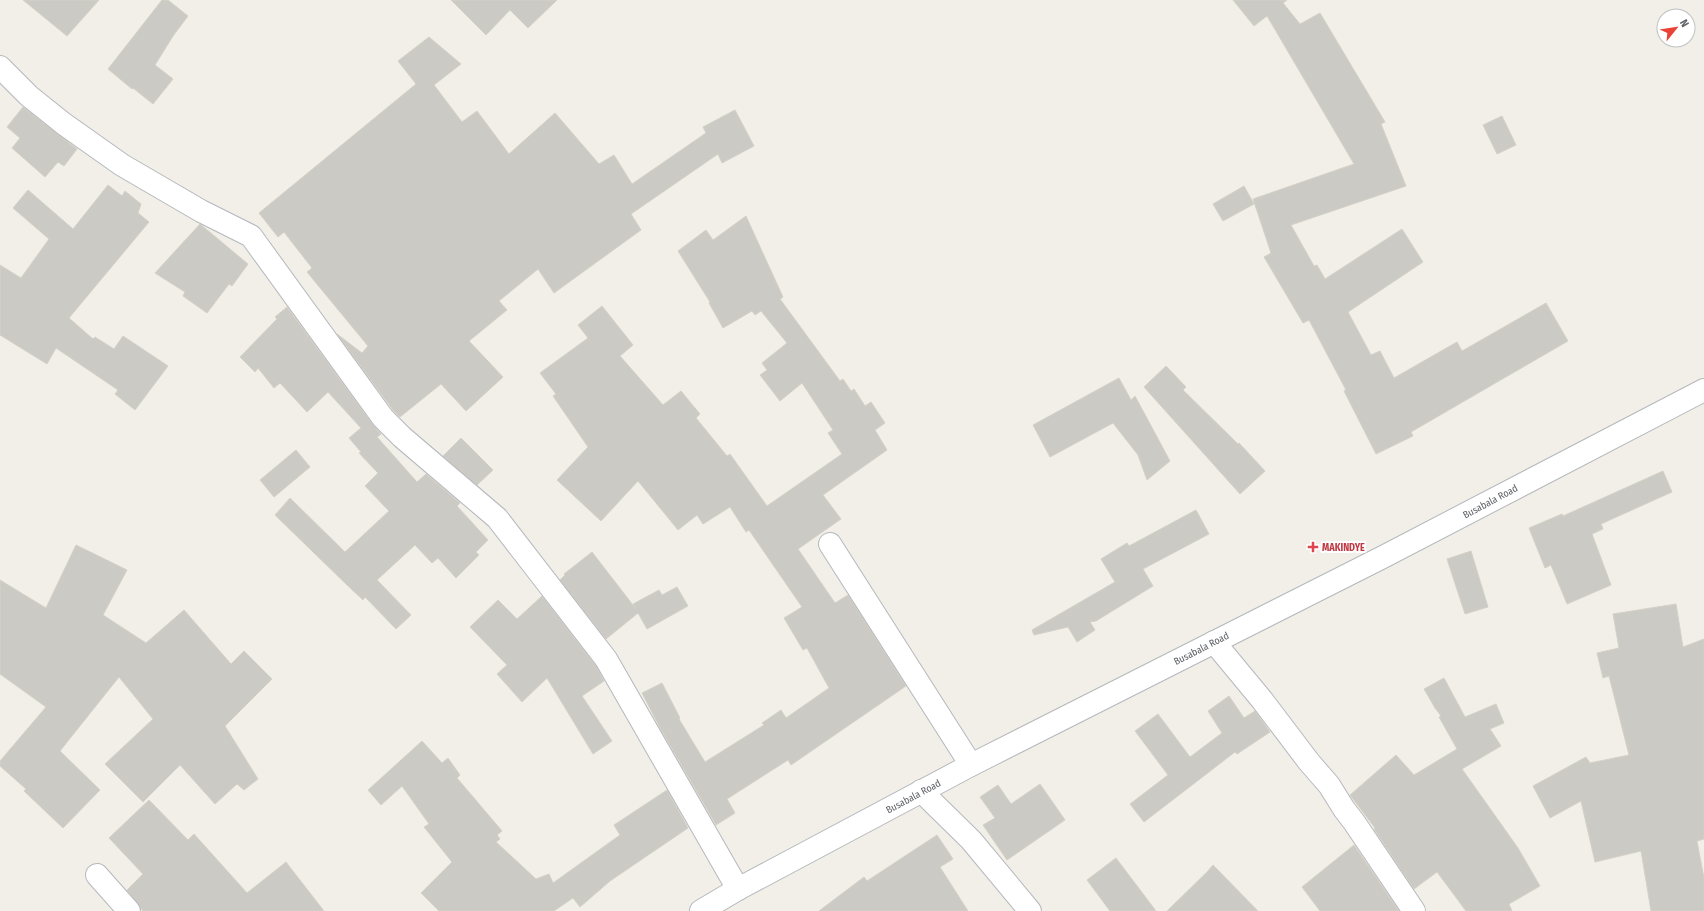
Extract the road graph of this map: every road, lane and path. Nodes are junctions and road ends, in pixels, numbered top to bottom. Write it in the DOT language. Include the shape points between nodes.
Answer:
graph roads {
  1 [pos="0,67"];
  2 [pos="1704,390"];
  3 [pos="830,544"];
  4 [pos="1214,642"];
  5 [pos="971,765"];
  6 [pos="921,791"];
  7 [pos="97,875"];
  8 [pos="738,889"];
  9 [pos="129,911"];
  10 [pos="701,911"];
  11 [pos="1030,911"];
  12 [pos="1414,911"];
  1 -- 8 [label="street" via="35,101 122,165 201,211 251,236 383,418 497,518 606,659"];
  2 -- 4 [label="street, Busabala Road"];
  3 -- 5 [label="street"];
  4 -- 5 [label="street, Busabala Road"];
  4 -- 12 [label="street" via="1329,785"];
  5 -- 6 [label="street, Busabala Road"];
  6 -- 8 [label="street, Busabala Road"];
  6 -- 11 [label="street" via="971,840"];
  7 -- 9 [label="street"];
  8 -- 10 [label="street, Busabala Road"];
}
